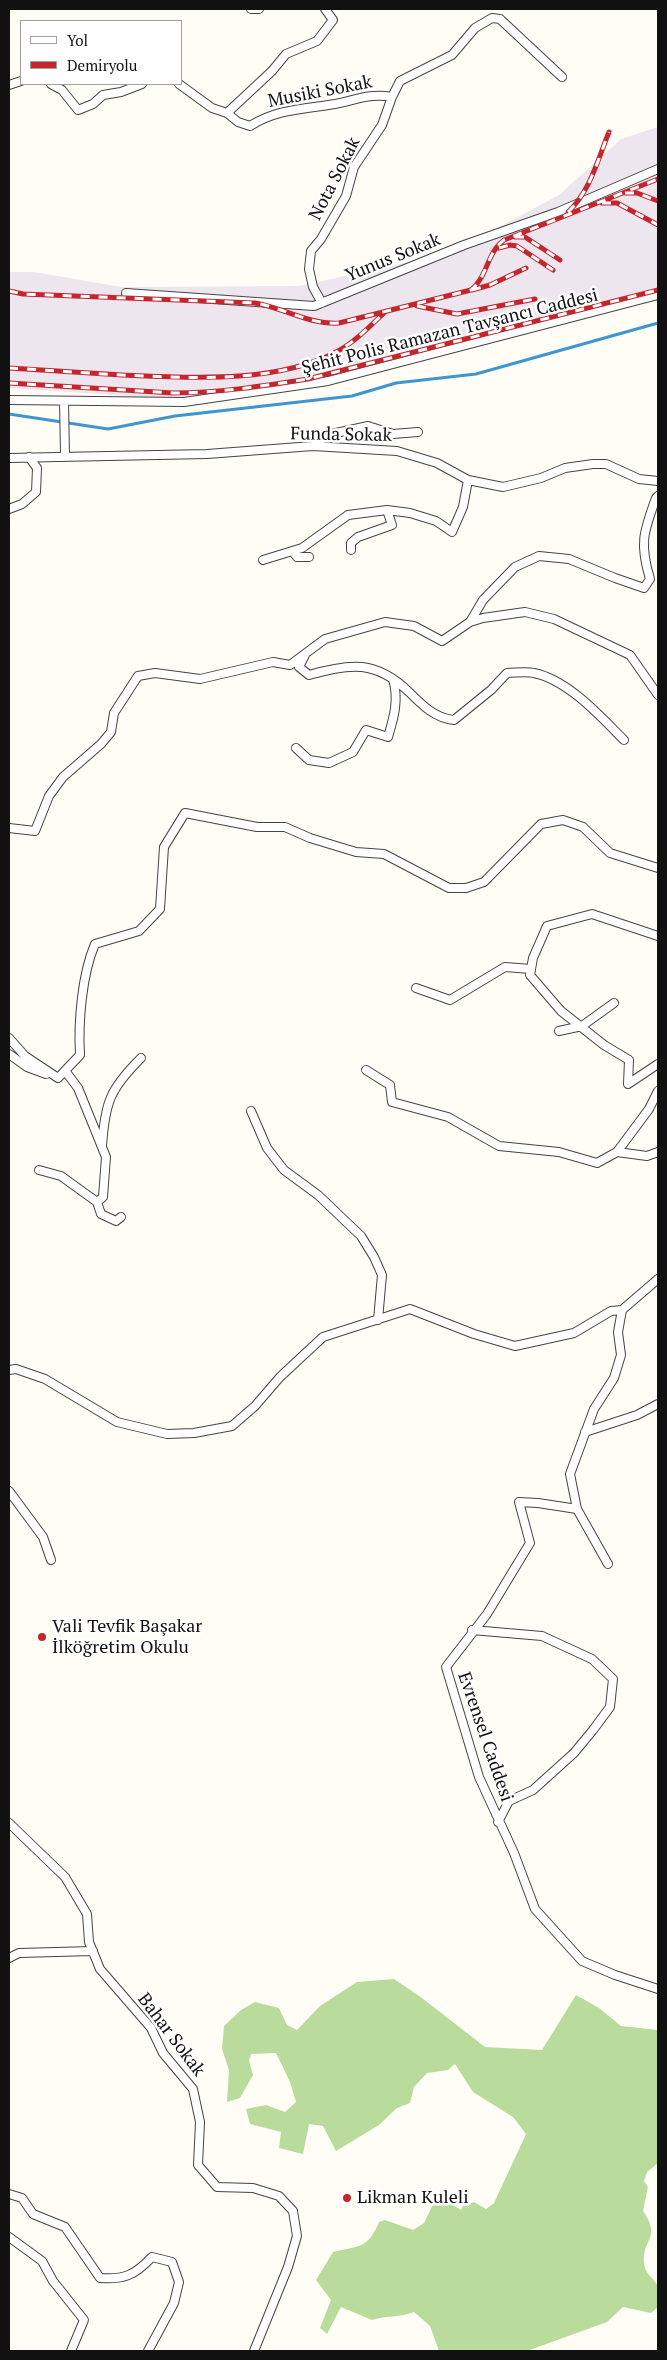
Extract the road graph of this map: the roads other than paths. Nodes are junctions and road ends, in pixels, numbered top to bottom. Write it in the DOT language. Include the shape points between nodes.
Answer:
graph roads {
  1 [pos="251,9"];
  2 [pos="259,9"];
  3 [pos="325,9"];
  4 [pos="562,77"];
  5 [pos="53,85"];
  6 [pos="139,85"];
  7 [pos="180,85"];
  8 [pos="392,97"];
  9 [pos="227,113"];
  10 [pos="658,169"];
  11 [pos="126,293"];
  12 [pos="658,295"];
  13 [pos="322,302"];
  14 [pos="9,400"];
  15 [pos="64,401"];
  16 [pos="418,432"];
  17 [pos="313,446"];
  18 [pos="66,456"];
  19 [pos="9,458"];
  20 [pos="29,458"];
  21 [pos="468,480"];
  22 [pos="658,482"];
  23 [pos="658,496"];
  24 [pos="9,509"];
  25 [pos="387,510"];
  26 [pos="351,550"];
  27 [pos="293,552"];
  28 [pos="309,557"];
  29 [pos="263,560"];
  30 [pos="470,622"];
  31 [pos="305,654"];
  32 [pos="393,679"];
  33 [pos="658,694"];
  34 [pos="624,740"];
  35 [pos="296,748"];
  36 [pos="9,828"];
  37 [pos="658,868"];
  38 [pos="658,936"];
  39 [pos="531,969"];
  40 [pos="416,988"];
  41 [pos="614,1003"];
  42 [pos="582,1026"];
  43 [pos="559,1031"];
  44 [pos="9,1038"];
  45 [pos="9,1054"];
  46 [pos="141,1058"];
  47 [pos="658,1064"];
  48 [pos="366,1070"];
  49 [pos="66,1072"];
  50 [pos="58,1078"];
  51 [pos="658,1091"];
  52 [pos="251,1111"];
  53 [pos="102,1148"];
  54 [pos="617,1152"];
  55 [pos="658,1152"];
  56 [pos="40,1170"];
  57 [pos="97,1202"];
  58 [pos="121,1217"];
  59 [pos="658,1278"];
  60 [pos="622,1310"];
  61 [pos="378,1320"];
  62 [pos="9,1370"];
  63 [pos="658,1404"];
  64 [pos="585,1432"];
  65 [pos="9,1491"];
  66 [pos="576,1509"];
  67 [pos="51,1560"];
  68 [pos="608,1564"];
  69 [pos="472,1630"];
  70 [pos="498,1822"];
  71 [pos="9,1823"];
  72 [pos="93,1951"];
  73 [pos="9,1958"];
  74 [pos="658,1990"];
  75 [pos="9,2194"];
  76 [pos="9,2238"];
  77 [pos="71,2351"];
  78 [pos="148,2351"];
  79 [pos="254,2351"];
  1 -- 2 [label="street"];
  3 -- 9 [label="street" via="333,20 317,41 286,54"];
  4 -- 8 [label="street, Nota Sokak" via="500,18 492,18 475,28 452,55 400,81"];
  5 -- 6 [label="street" via="62,90 78,110 93,104 103,95"];
  7 -- 9 [label="street, Musiki Sokak" via="212,108"];
  8 -- 9 [label="street, Musiki Sokak" via="374,94 335,104 286,110 264,117 250,126"];
  8 -- 13 [label="street, Nota Sokak" via="382,125 354,167 346,196 311,251 309,269 313,287"];
  10 -- 13 [label="street, Yunus Sokak" via="558,212"];
  11 -- 13 [label="street, Yunus Sokak" via="314,306"];
  12 -- 15 [label="street, Şehit Polis Ramazan Tavşancı Caddesi" via="328,381 184,402"];
  14 -- 15 [label="street, Şehit Polis Ramazan Tavşancı Caddesi"];
  15 -- 18 [label="street"];
  16 -- 17 [label="street" via="393,434 368,426 327,435"];
  17 -- 18 [label="street, Funda Sokak" via="207,454"];
  17 -- 21 [label="street, Funda Sokak" via="397,451 437,463"];
  18 -- 20 [label="street, Funda Sokak"];
  19 -- 20 [label="street, Funda Sokak"];
  20 -- 24 [label="street" via="37,468 36,492 22,504"];
  21 -- 22 [label="street, Funda Sokak" via="503,487 541,478 565,468 606,464 639,479"];
  21 -- 25 [label="street" via="463,506 452,532 436,521"];
  23 -- 30 [label="street" via="643,533 650,579 644,588 569,559 539,556 515,567 483,600"];
  25 -- 26 [label="street" via="392,524 358,537 351,544"];
  25 -- 27 [label="street" via="348,515"];
  27 -- 28 [label="street" via="297,557"];
  27 -- 29 [label="street"];
  30 -- 31 [label="street" via="442,641 414,626 385,622 325,639"];
  30 -- 33 [label="street" via="525,612 554,619 630,655"];
  31 -- 32 [label="street" via="299,667 309,675 332,668 362,666"];
  31 -- 36 [label="street" via="290,665 273,662 200,680 155,673 138,676 114,713 111,732 63,777 49,796 35,831"];
  32 -- 34 [label="street" via="423,706 442,718 454,720 507,673 534,673 557,682 589,705"];
  32 -- 35 [label="street" via="395,711 388,737 366,730 353,752 329,763 309,760"];
  37 -- 49 [label="street" via="610,853 583,827 563,820 540,824 484,882 466,888 449,888 384,854 356,852 286,828 257,827 185,813 164,847 160,909 139,931 95,944 87,962 78,1025 80,1055"];
  38 -- 39 [label="street" via="592,914 547,926"];
  39 -- 40 [label="street" via="505,967 450,1000"];
  39 -- 42 [label="street" via="530,975 561,1011"];
  41 -- 42 [label="street"];
  42 -- 43 [label="street"];
  42 -- 47 [label="street" via="629,1060 628,1084"];
  44 -- 50 [label="street" via="25,1056"];
  45 -- 50 [label="street" via="27,1067"];
  46 -- 53 [label="street" via="119,1080 104,1113"];
  48 -- 54 [label="street" via="390,1085 392,1102 448,1116 499,1146 559,1152 597,1163"];
  49 -- 50 [label="street"];
  49 -- 53 [label="street" via="78,1088"];
  51 -- 54 [label="street" via="649,1109"];
  52 -- 61 [label="street" via="267,1148 284,1170 318,1195 361,1236 374,1257 382,1275"];
  53 -- 57 [label="street" via="106,1157 103,1197"];
  54 -- 55 [label="street" via="647,1156"];
  56 -- 57 [label="street" via="61,1176"];
  57 -- 58 [label="street" via="101,1214 116,1221"];
  59 -- 60 [label="street"];
  60 -- 61 [label="street" via="611,1312 574,1333 516,1346 474,1334 410,1309"];
  60 -- 64 [label="street" via="618,1332 621,1355 614,1378 594,1409"];
  61 -- 62 [label="street" via="323,1337 232,1426 194,1433 167,1434 117,1422 45,1380 16,1369"];
  63 -- 64 [label="street" via="637,1415"];
  64 -- 66 [label="street" via="570,1474"];
  65 -- 67 [label="street" via="43,1537"];
  66 -- 68 [label="street"];
  66 -- 69 [label="street, Evrensel Caddesi" via="519,1502 530,1543 487,1614"];
  69 -- 70 [label="street, Evrensel Caddesi" via="446,1667 479,1777"];
  69 -- 70 [label="street" via="542,1636 592,1659 613,1678 610,1707 593,1730 574,1753 532,1790 508,1801"];
  70 -- 74 [label="street, Evrensel Caddesi" via="514,1853 534,1910 582,1961"];
  71 -- 72 [label="street, Bahar Sokak" via="65,1877 87,1914 89,1942"];
  72 -- 73 [label="street" via="19,1953"];
  72 -- 79 [label="street, Bahar Sokak" via="100,1969 151,2028 163,2053 193,2089 200,2122 198,2164 217,2187 253,2188 279,2196 293,2211 297,2236"];
  75 -- 78 [label="street" via="22,2198 33,2214 64,2227 100,2278 116,2280 138,2272 152,2257 172,2262 179,2282 174,2304"];
  76 -- 77 [label="street" via="42,2261 53,2281 84,2320"];
}
